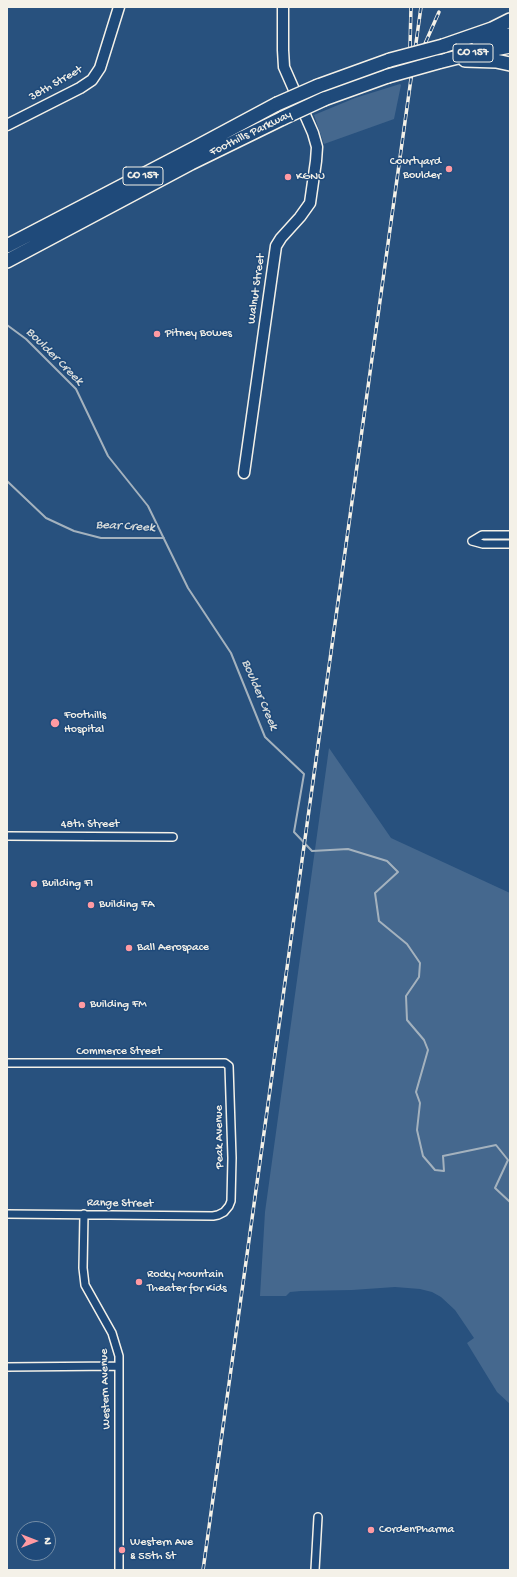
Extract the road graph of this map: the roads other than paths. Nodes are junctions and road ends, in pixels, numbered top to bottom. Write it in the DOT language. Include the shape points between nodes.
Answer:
graph roads {
  1 [pos="119,7"];
  2 [pos="283,7"];
  3 [pos="510,20"];
  4 [pos="510,35"];
  5 [pos="443,46"];
  6 [pos="510,46"];
  7 [pos="438,62"];
  8 [pos="510,64"];
  9 [pos="7,125"];
  10 [pos="8,255"];
  11 [pos="244,473"];
  12 [pos="510,535"];
  13 [pos="510,544"];
  14 [pos="7,836"];
  15 [pos="173,837"];
  16 [pos="7,1063"];
  17 [pos="230,1066"];
  18 [pos="229,1206"];
  19 [pos="7,1214"];
  20 [pos="84,1214"];
  21 [pos="119,1366"];
  22 [pos="7,1367"];
  23 [pos="318,1517"];
  24 [pos="119,1570"];
  25 [pos="315,1570"];
  1 -- 9 [label="street, 38th Street" via="100,68 92,80"];
  2 -- 11 [label="street, Walnut Street" via="284,66 313,133 317,147 316,161 310,202 276,246"];
  3 -- 5 [label="highway"];
  4 -- 5 [label="highway, Foothills Parkway / CO 157"];
  5 -- 10 [label="highway, Foothills Parkway / CO 157, bridge" via="390,60 318,86 278,104"];
  6 -- 7 [label="highway, Foothills Parkway / CO 157"];
  7 -- 8 [label="highway" via="467,60"];
  7 -- 10 [label="highway, Foothills Parkway / CO 157, bridge" via="388,76 283,118"];
  12 -- 13 [label="street" via="482,535 472,541 483,544"];
  14 -- 15 [label="street, 48th Street"];
  16 -- 17 [label="street, Commerce Street" via="225,1063"];
  17 -- 18 [label="street, Peak Avenue" via="232,1158"];
  18 -- 20 [label="street, Range Street" via="224,1212 213,1216"];
  19 -- 20 [label="street, Range Street"];
  20 -- 21 [label="street, Western Avenue" via="85,1285 112,1333"];
  21 -- 22 [label="street"];
  21 -- 24 [label="street, Western Avenue"];
  23 -- 25 [label="street"];
}
